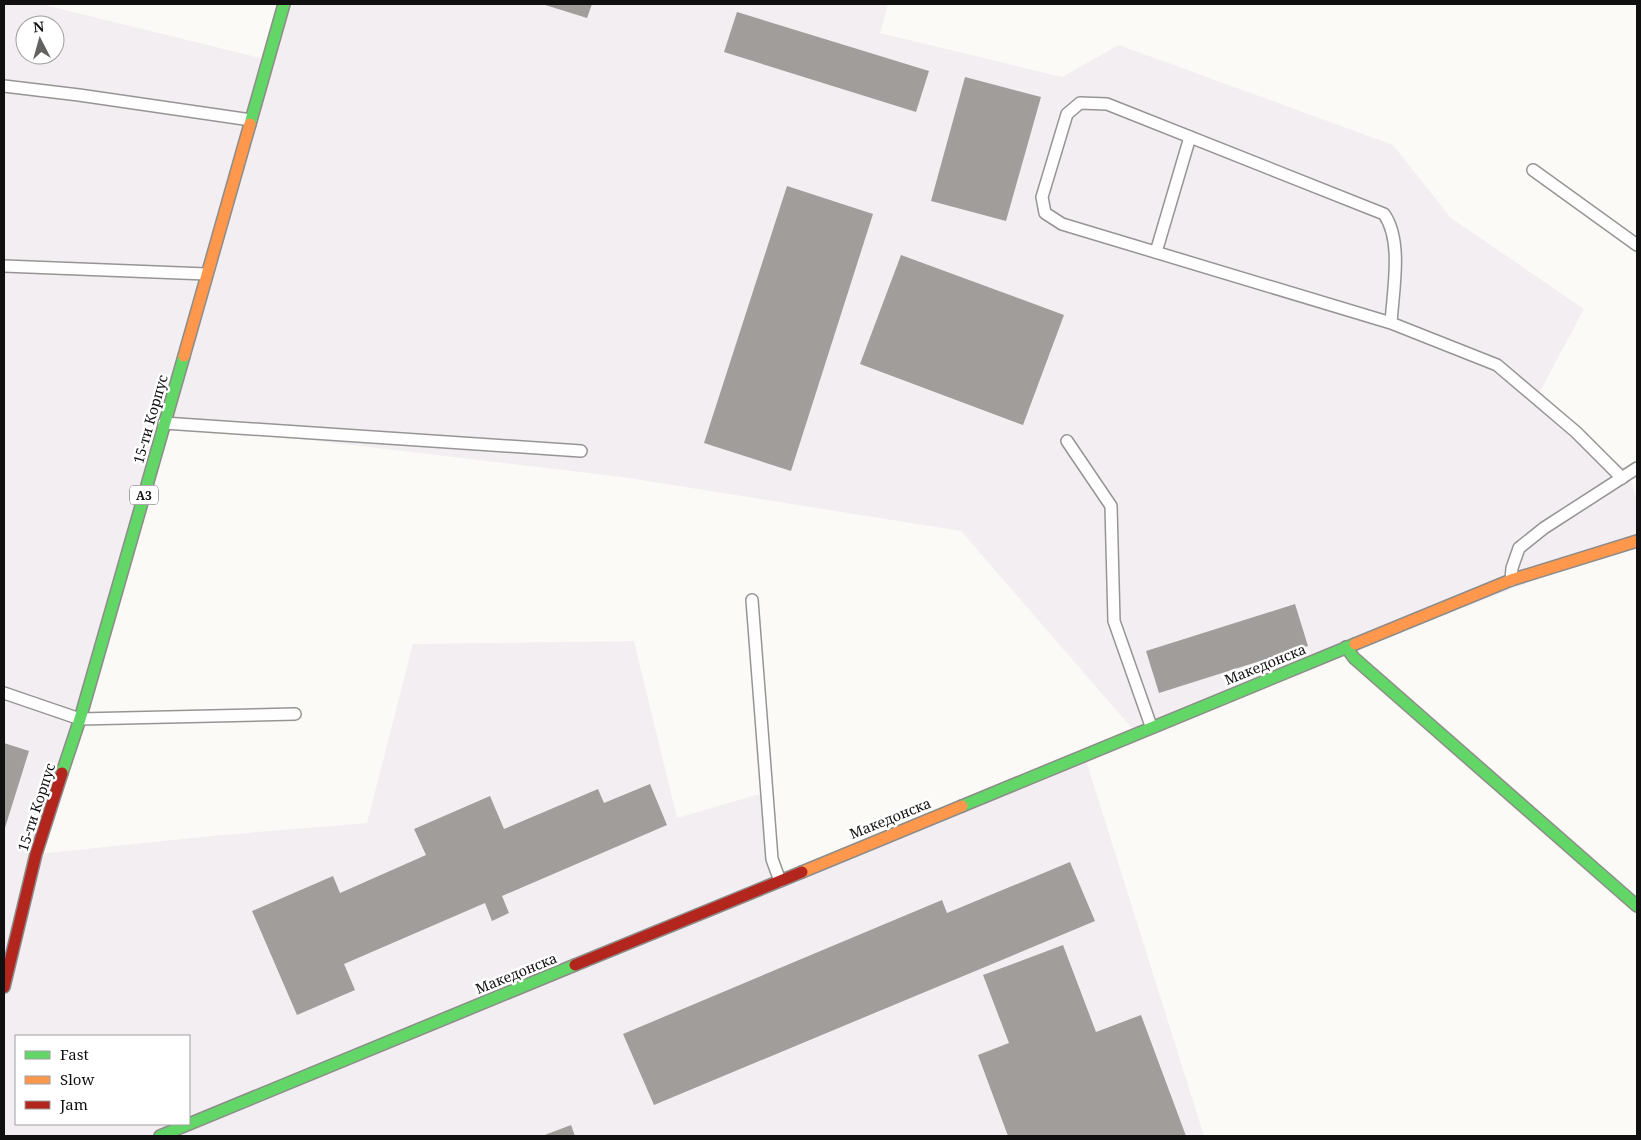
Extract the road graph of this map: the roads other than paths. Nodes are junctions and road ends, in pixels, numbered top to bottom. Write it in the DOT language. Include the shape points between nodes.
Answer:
graph roads {
  1 [pos="284,4"];
  2 [pos="4,86"];
  3 [pos="251,120"];
  4 [pos="1190,137"];
  5 [pos="1533,170"];
  6 [pos="1637,245"];
  7 [pos="1156,252"];
  8 [pos="4,266"];
  9 [pos="206,274"];
  10 [pos="1390,323"];
  11 [pos="164,423"];
  12 [pos="1067,441"];
  13 [pos="581,451"];
  14 [pos="1637,468"];
  15 [pos="1622,478"];
  16 [pos="1637,541"];
  17 [pos="1511,580"];
  18 [pos="752,600"];
  19 [pos="1346,647"];
  20 [pos="4,693"];
  21 [pos="295,714"];
  22 [pos="80,719"];
  23 [pos="1151,726"];
  24 [pos="780,881"];
  25 [pos="1637,906"];
  26 [pos="4,987"];
  27 [pos="190,1124"];
  28 [pos="187,1125"];
  29 [pos="160,1136"];
  1 -- 3 [label="street, 15-ти Корпус / A3"];
  2 -- 3 [label="lane"];
  3 -- 9 [label="street, 15-ти Корпус / A3"];
  4 -- 7 [label="lane"];
  4 -- 7 [label="lane" via="1107,104 1080,103 1067,114 1042,197 1045,213 1062,224"];
  4 -- 10 [label="lane" via="1384,214 1396,240"];
  5 -- 6 [label="lane"];
  7 -- 10 [label="lane"];
  8 -- 9 [label="lane"];
  9 -- 11 [label="street, 15-ти Корпус / A3"];
  10 -- 15 [label="lane" via="1497,365 1576,432"];
  11 -- 13 [label="lane"];
  11 -- 22 [label="street, 15-ти Корпус / A3"];
  12 -- 23 [label="lane" via="1111,506 1114,621"];
  14 -- 15 [label="lane"];
  15 -- 17 [label="lane" via="1519,548"];
  16 -- 17 [label="street, Македонска"];
  17 -- 19 [label="street, Македонска"];
  18 -- 24 [label="lane" via="772,859"];
  19 -- 23 [label="street, Македонска"];
  19 -- 25 [label="street" via="1354,658"];
  20 -- 22 [label="lane"];
  21 -- 22 [label="lane"];
  22 -- 26 [label="street, 15-ти Корпус / A3" via="36,854"];
  23 -- 24 [label="street, Македонска"];
  24 -- 27 [label="street, Македонска"];
  28 -- 29 [label="street, Македонска"];
}
